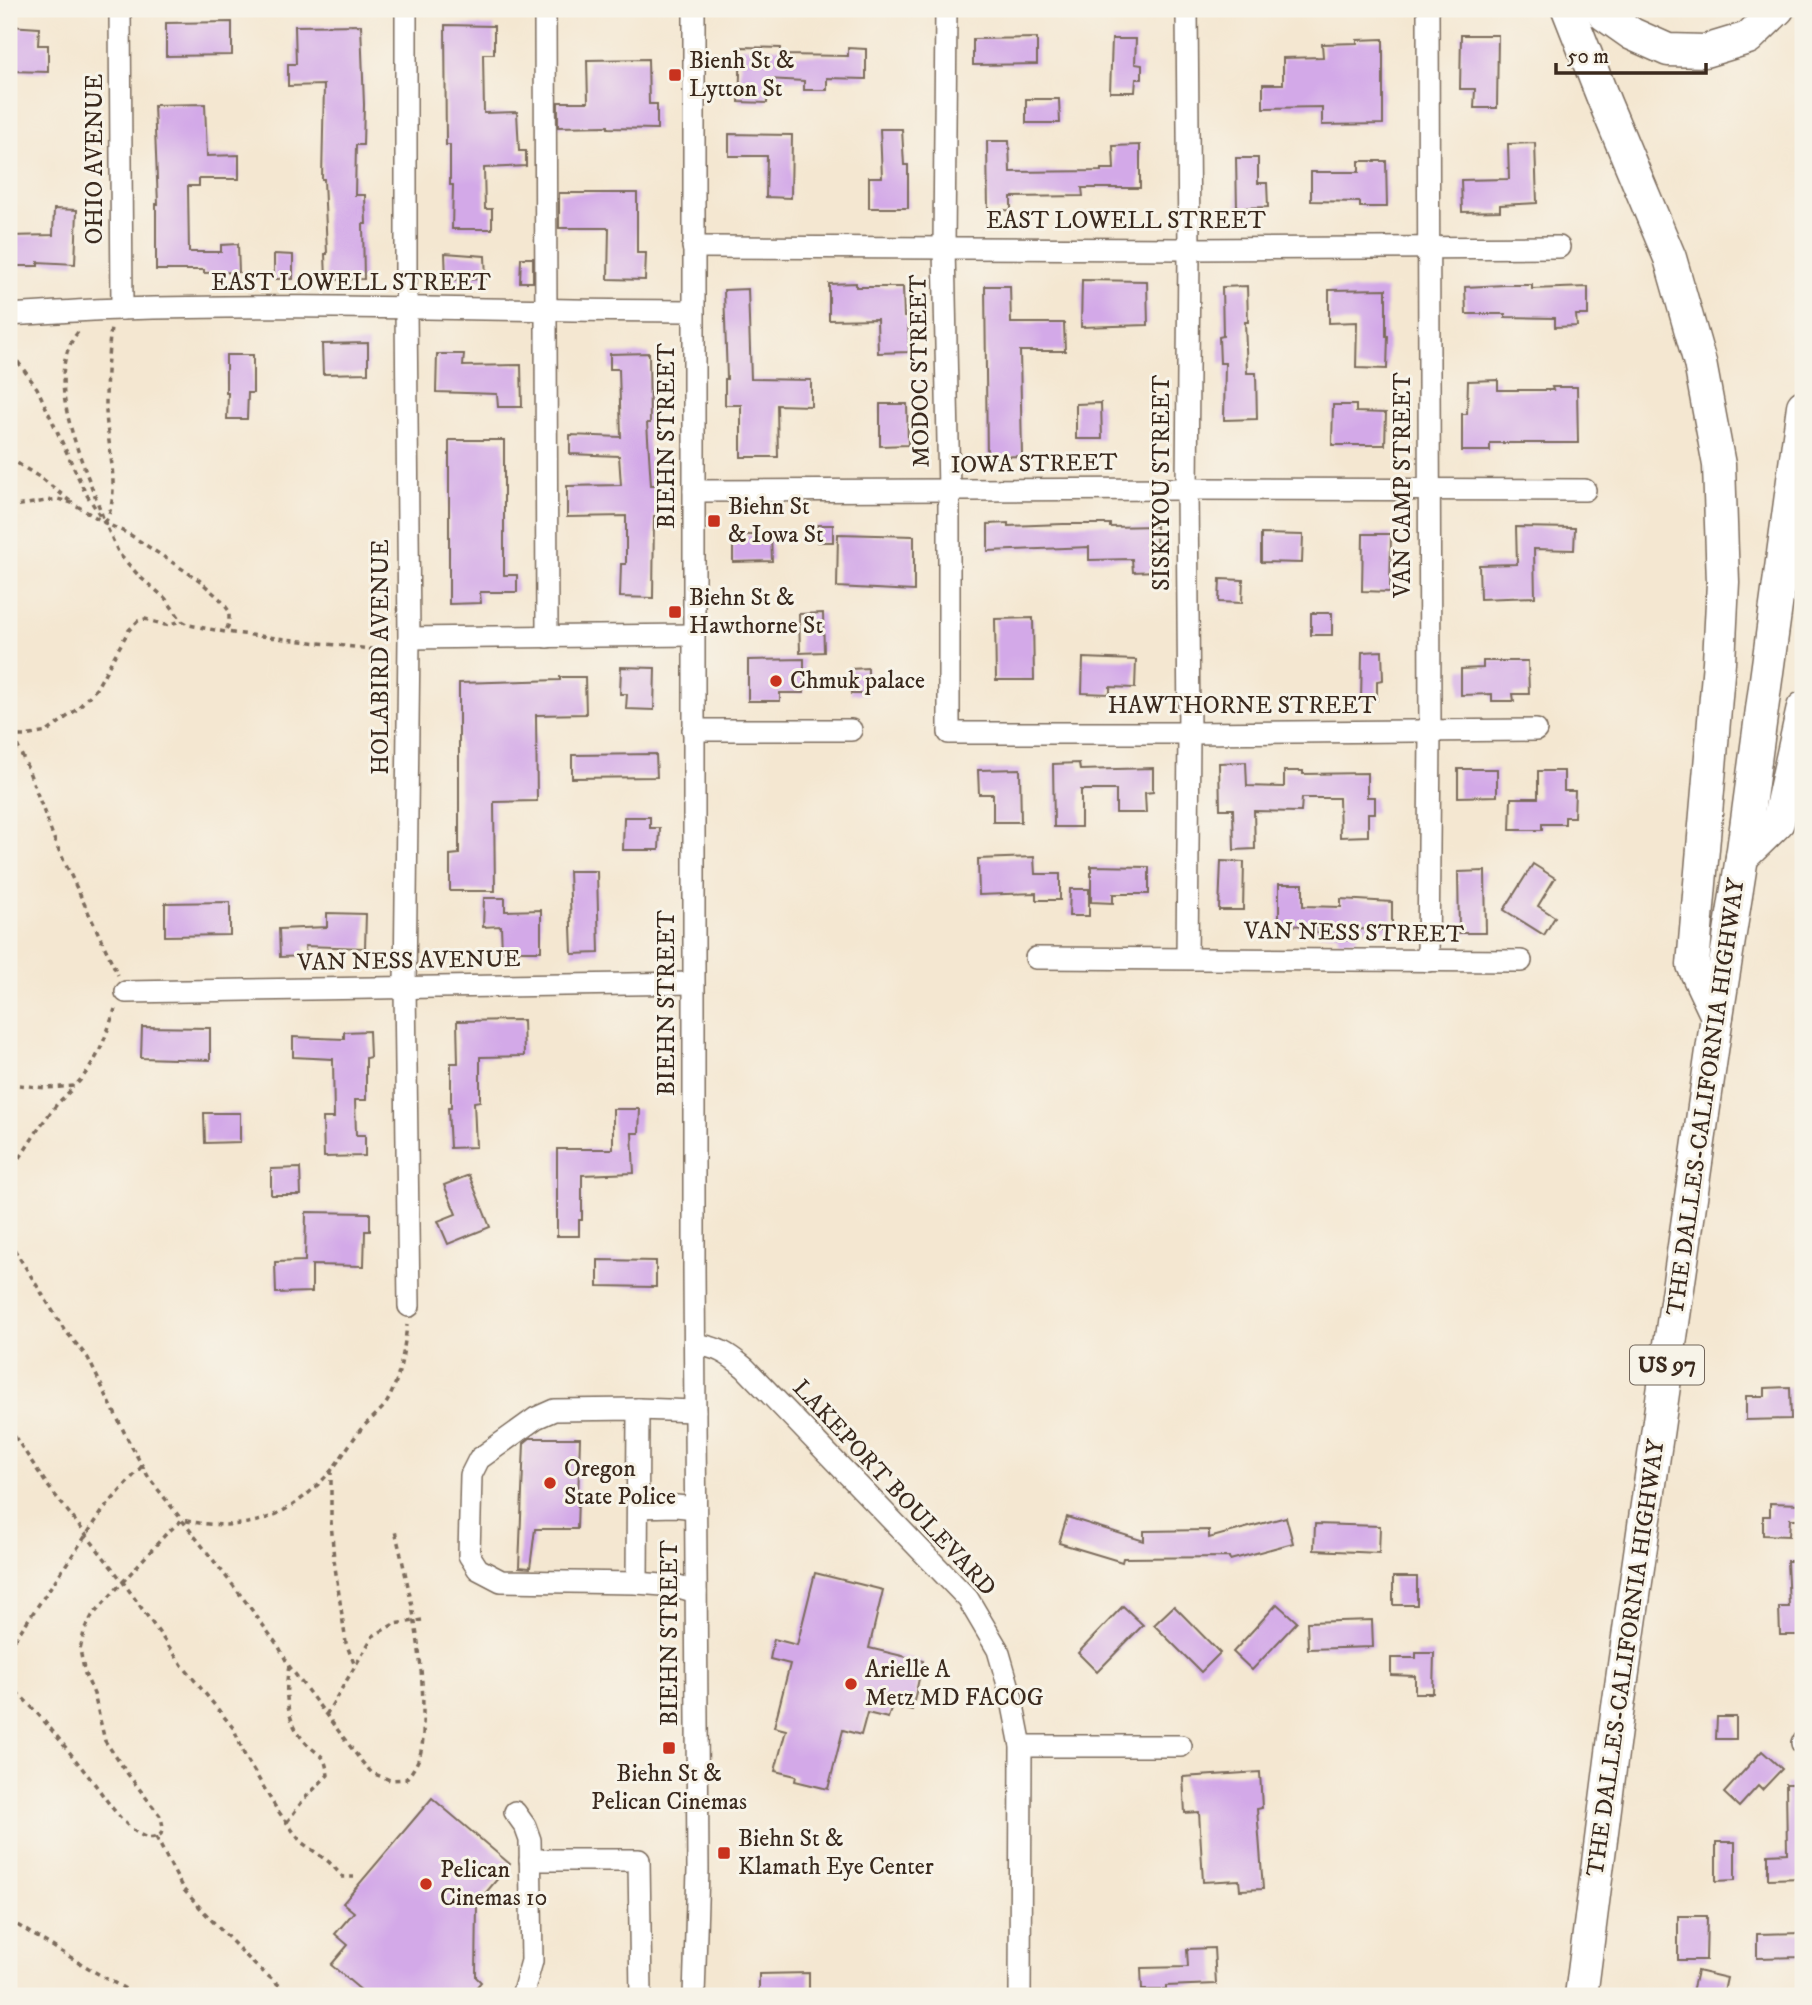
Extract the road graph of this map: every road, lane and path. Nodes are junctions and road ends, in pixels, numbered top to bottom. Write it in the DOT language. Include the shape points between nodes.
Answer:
graph roads {
  1 [pos="120,9"];
  2 [pos="406,9"];
  3 [pos="545,9"];
  4 [pos="694,9"];
  5 [pos="946,9"];
  6 [pos="1187,9"];
  7 [pos="1428,9"];
  8 [pos="1569,9"];
  9 [pos="1601,9"];
  10 [pos="1778,9"];
  11 [pos="1429,246"];
  12 [pos="693,247"];
  13 [pos="944,247"];
  14 [pos="1559,247"];
  15 [pos="1189,248"];
  16 [pos="406,307"];
  17 [pos="118,309"];
  18 [pos="92,311"];
  19 [pos="545,311"];
  20 [pos="693,311"];
  21 [pos="9,315"];
  22 [pos="9,357"];
  23 [pos="1803,406"];
  24 [pos="9,458"];
  25 [pos="1187,489"];
  26 [pos="1585,490"];
  27 [pos="694,491"];
  28 [pos="949,491"];
  29 [pos="1429,491"];
  30 [pos="72,503"];
  31 [pos="9,507"];
  32 [pos="104,523"];
  33 [pos="182,621"];
  34 [pos="225,632"];
  35 [pos="694,635"];
  36 [pos="547,637"];
  37 [pos="409,645"];
  38 [pos="1803,708"];
  39 [pos="9,727"];
  40 [pos="693,730"];
  41 [pos="850,730"];
  42 [pos="1536,730"];
  43 [pos="1430,732"];
  44 [pos="949,733"];
  45 [pos="1189,733"];
  46 [pos="11,736"];
  47 [pos="1742,857"];
  48 [pos="1036,958"];
  49 [pos="1187,958"];
  50 [pos="1428,961"];
  51 [pos="1521,961"];
  52 [pos="693,983"];
  53 [pos="405,986"];
  54 [pos="126,992"];
  55 [pos="1717,1016"];
  56 [pos="9,1084"];
  57 [pos="75,1086"];
  58 [pos="13,1170"];
  59 [pos="9,1175"];
  60 [pos="9,1193"];
  61 [pos="9,1228"];
  62 [pos="10,1243"];
  63 [pos="409,1306"];
  64 [pos="696,1344"];
  65 [pos="638,1409"];
  66 [pos="695,1411"];
  67 [pos="9,1427"];
  68 [pos="142,1466"];
  69 [pos="331,1470"];
  70 [pos="638,1507"];
  71 [pos="695,1508"];
  72 [pos="182,1520"];
  73 [pos="395,1531"];
  74 [pos="86,1534"];
  75 [pos="123,1583"];
  76 [pos="637,1583"];
  77 [pos="696,1592"];
  78 [pos="422,1620"];
  79 [pos="413,1621"];
  80 [pos="9,1648"];
  81 [pos="289,1666"];
  82 [pos="355,1666"];
  83 [pos="9,1685"];
  84 [pos="326,1716"];
  85 [pos="1021,1746"];
  86 [pos="1181,1746"];
  87 [pos="515,1812"];
  88 [pos="287,1822"];
  89 [pos="156,1837"];
  90 [pos="530,1860"];
  91 [pos="354,1877"];
  92 [pos="9,1920"];
  93 [pos="139,1996"];
  94 [pos="292,1996"];
  95 [pos="522,1996"];
  96 [pos="641,1996"];
  97 [pos="694,1996"];
  98 [pos="1020,1996"];
  99 [pos="1581,1996"];
  1 -- 17 [label="street, OHIO AVENUE"];
  2 -- 16 [label="street, HOLABIRD AVENUE"];
  3 -- 19 [label="street"];
  4 -- 12 [label="street, BIEHN STREET"];
  5 -- 13 [label="street, MODOC STREET"];
  6 -- 15 [label="street, SISKIYOU STREET"];
  7 -- 11 [label="street, VAN CAMP STREET"];
  8 -- 55 [label="highway" via="1670,258 1700,363 1719,465 1723,582 1719,662 1693,965"];
  9 -- 10 [label="highway" via="1632,34 1668,50 1705,51 1748,38"];
  11 -- 14 [label="street, EAST LOWELL STREET"];
  11 -- 15 [label="street, EAST LOWELL STREET"];
  11 -- 29 [label="street, VAN CAMP STREET"];
  12 -- 13 [label="street, EAST LOWELL STREET"];
  12 -- 20 [label="street, BIEHN STREET"];
  13 -- 15 [label="street, EAST LOWELL STREET"];
  13 -- 28 [label="street, MODOC STREET"];
  15 -- 25 [label="street, SISKIYOU STREET"];
  16 -- 17 [label="street, EAST LOWELL STREET"];
  16 -- 19 [label="street, EAST LOWELL STREET"];
  16 -- 37 [label="street, HOLABIRD AVENUE"];
  17 -- 18 [label="street, EAST LOWELL STREET"];
  17 -- 32 [label="path" via="107,363 112,498"];
  18 -- 21 [label="street, EAST LOWELL STREET"];
  18 -- 32 [label="path" via="70,342 63,385 71,429"];
  19 -- 20 [label="street, EAST LOWELL STREET"];
  19 -- 36 [label="street"];
  20 -- 27 [label="street, BIEHN STREET"];
  22 -- 32 [label="path" via="37,388"];
  23 -- 47 [label="highway, THE DALLES-CALIFORNIA HIGHWAY / US 97"];
  24 -- 30 [label="path"];
  25 -- 28 [label="street, IOWA STREET"];
  25 -- 29 [label="street, IOWA STREET"];
  25 -- 45 [label="street, SISKIYOU STREET"];
  26 -- 29 [label="street, IOWA STREET"];
  27 -- 28 [label="street, IOWA STREET"];
  27 -- 35 [label="street, BIEHN STREET"];
  28 -- 44 [label="street, MODOC STREET"];
  29 -- 43 [label="street, VAN CAMP STREET"];
  30 -- 31 [label="path" via="58,499"];
  30 -- 32 [label="path"];
  32 -- 33 [label="path" via="119,554 166,598"];
  32 -- 34 [label="path" via="199,580 229,611"];
  33 -- 34 [label="path"];
  33 -- 46 [label="path" via="165,625 138,621 96,689 76,710 47,732"];
  34 -- 37 [label="path"];
  35 -- 36 [label="street"];
  35 -- 40 [label="street, BIEHN STREET"];
  36 -- 37 [label="street"];
  37 -- 53 [label="street, HOLABIRD AVENUE"];
  38 -- 47 [label="highway" via="1778,822"];
  39 -- 46 [label="path"];
  40 -- 41 [label="street"];
  40 -- 52 [label="street, BIEHN STREET"];
  42 -- 43 [label="street, HAWTHORNE STREET"];
  43 -- 45 [label="street, HAWTHORNE STREET"];
  43 -- 50 [label="street, VAN CAMP STREET"];
  44 -- 45 [label="street, HAWTHORNE STREET"];
  45 -- 49 [label="street, SISKIYOU STREET"];
  46 -- 54 [label="path"];
  47 -- 55 [label="highway, THE DALLES-CALIFORNIA HIGHWAY / US 97"];
  48 -- 49 [label="street"];
  49 -- 50 [label="street, VAN NESS STREET"];
  50 -- 51 [label="street, VAN NESS STREET"];
  52 -- 53 [label="street, VAN NESS AVENUE"];
  52 -- 64 [label="street, BIEHN STREET"];
  53 -- 54 [label="street, VAN NESS AVENUE"];
  53 -- 63 [label="street, HOLABIRD AVENUE"];
  54 -- 57 [label="path" via="117,1004 103,1047"];
  55 -- 99 [label="highway, THE DALLES-CALIFORNIA HIGHWAY / US 97"];
  56 -- 57 [label="path"];
  57 -- 58 [label="path" via="41,1125"];
  58 -- 59 [label="path"];
  58 -- 60 [label="path"];
  61 -- 62 [label="path"];
  62 -- 68 [label="path" via="64,1329 88,1358"];
  63 -- 69 [label="path" via="400,1371 386,1403"];
  64 -- 66 [label="street, BIEHN STREET"];
  64 -- 85 [label="street, LAKEPORT BOULEVARD" via="729,1354 745,1368 968,1600 998,1650"];
  65 -- 66 [label="street"];
  65 -- 70 [label="street"];
  65 -- 76 [label="street" via="554,1410 478,1459 471,1475 469,1555 478,1569 500,1581"];
  66 -- 71 [label="street, BIEHN STREET"];
  67 -- 74 [label="path" via="47,1486"];
  68 -- 72 [label="path"];
  68 -- 74 [label="path"];
  69 -- 72 [label="path" via="308,1494 255,1523 226,1526"];
  69 -- 82 [label="path" via="334,1560 346,1643"];
  70 -- 71 [label="street"];
  70 -- 76 [label="street"];
  71 -- 77 [label="street, BIEHN STREET"];
  72 -- 75 [label="path"];
  72 -- 81 [label="path"];
  73 -- 79 [label="path"];
  74 -- 75 [label="path"];
  74 -- 80 [label="path"];
  75 -- 88 [label="path" via="234,1729 244,1754"];
  75 -- 89 [label="path" via="92,1616 80,1650 105,1741 161,1817 163,1827"];
  76 -- 77 [label="street"];
  77 -- 97 [label="street, BIEHN STREET"];
  78 -- 79 [label="path"];
  79 -- 82 [label="path" via="394,1624 373,1636"];
  79 -- 84 [label="path" via="423,1718 421,1751 406,1779 390,1780 372,1773"];
  81 -- 84 [label="path"];
  81 -- 88 [label="path" via="286,1697 290,1718 306,1743 325,1759 328,1775"];
  82 -- 84 [label="path"];
  83 -- 89 [label="path" via="132,1829"];
  85 -- 86 [label="street"];
  85 -- 98 [label="street, LAKEPORT BOULEVARD"];
  87 -- 90 [label="street" via="530,1840"];
  88 -- 91 [label="path" via="301,1842 343,1877"];
  89 -- 94 [label="path" via="183,1889 255,1965"];
  90 -- 95 [label="street" via="532,1961"];
  90 -- 96 [label="street" via="639,1860"];
  92 -- 93 [label="path"];
}
